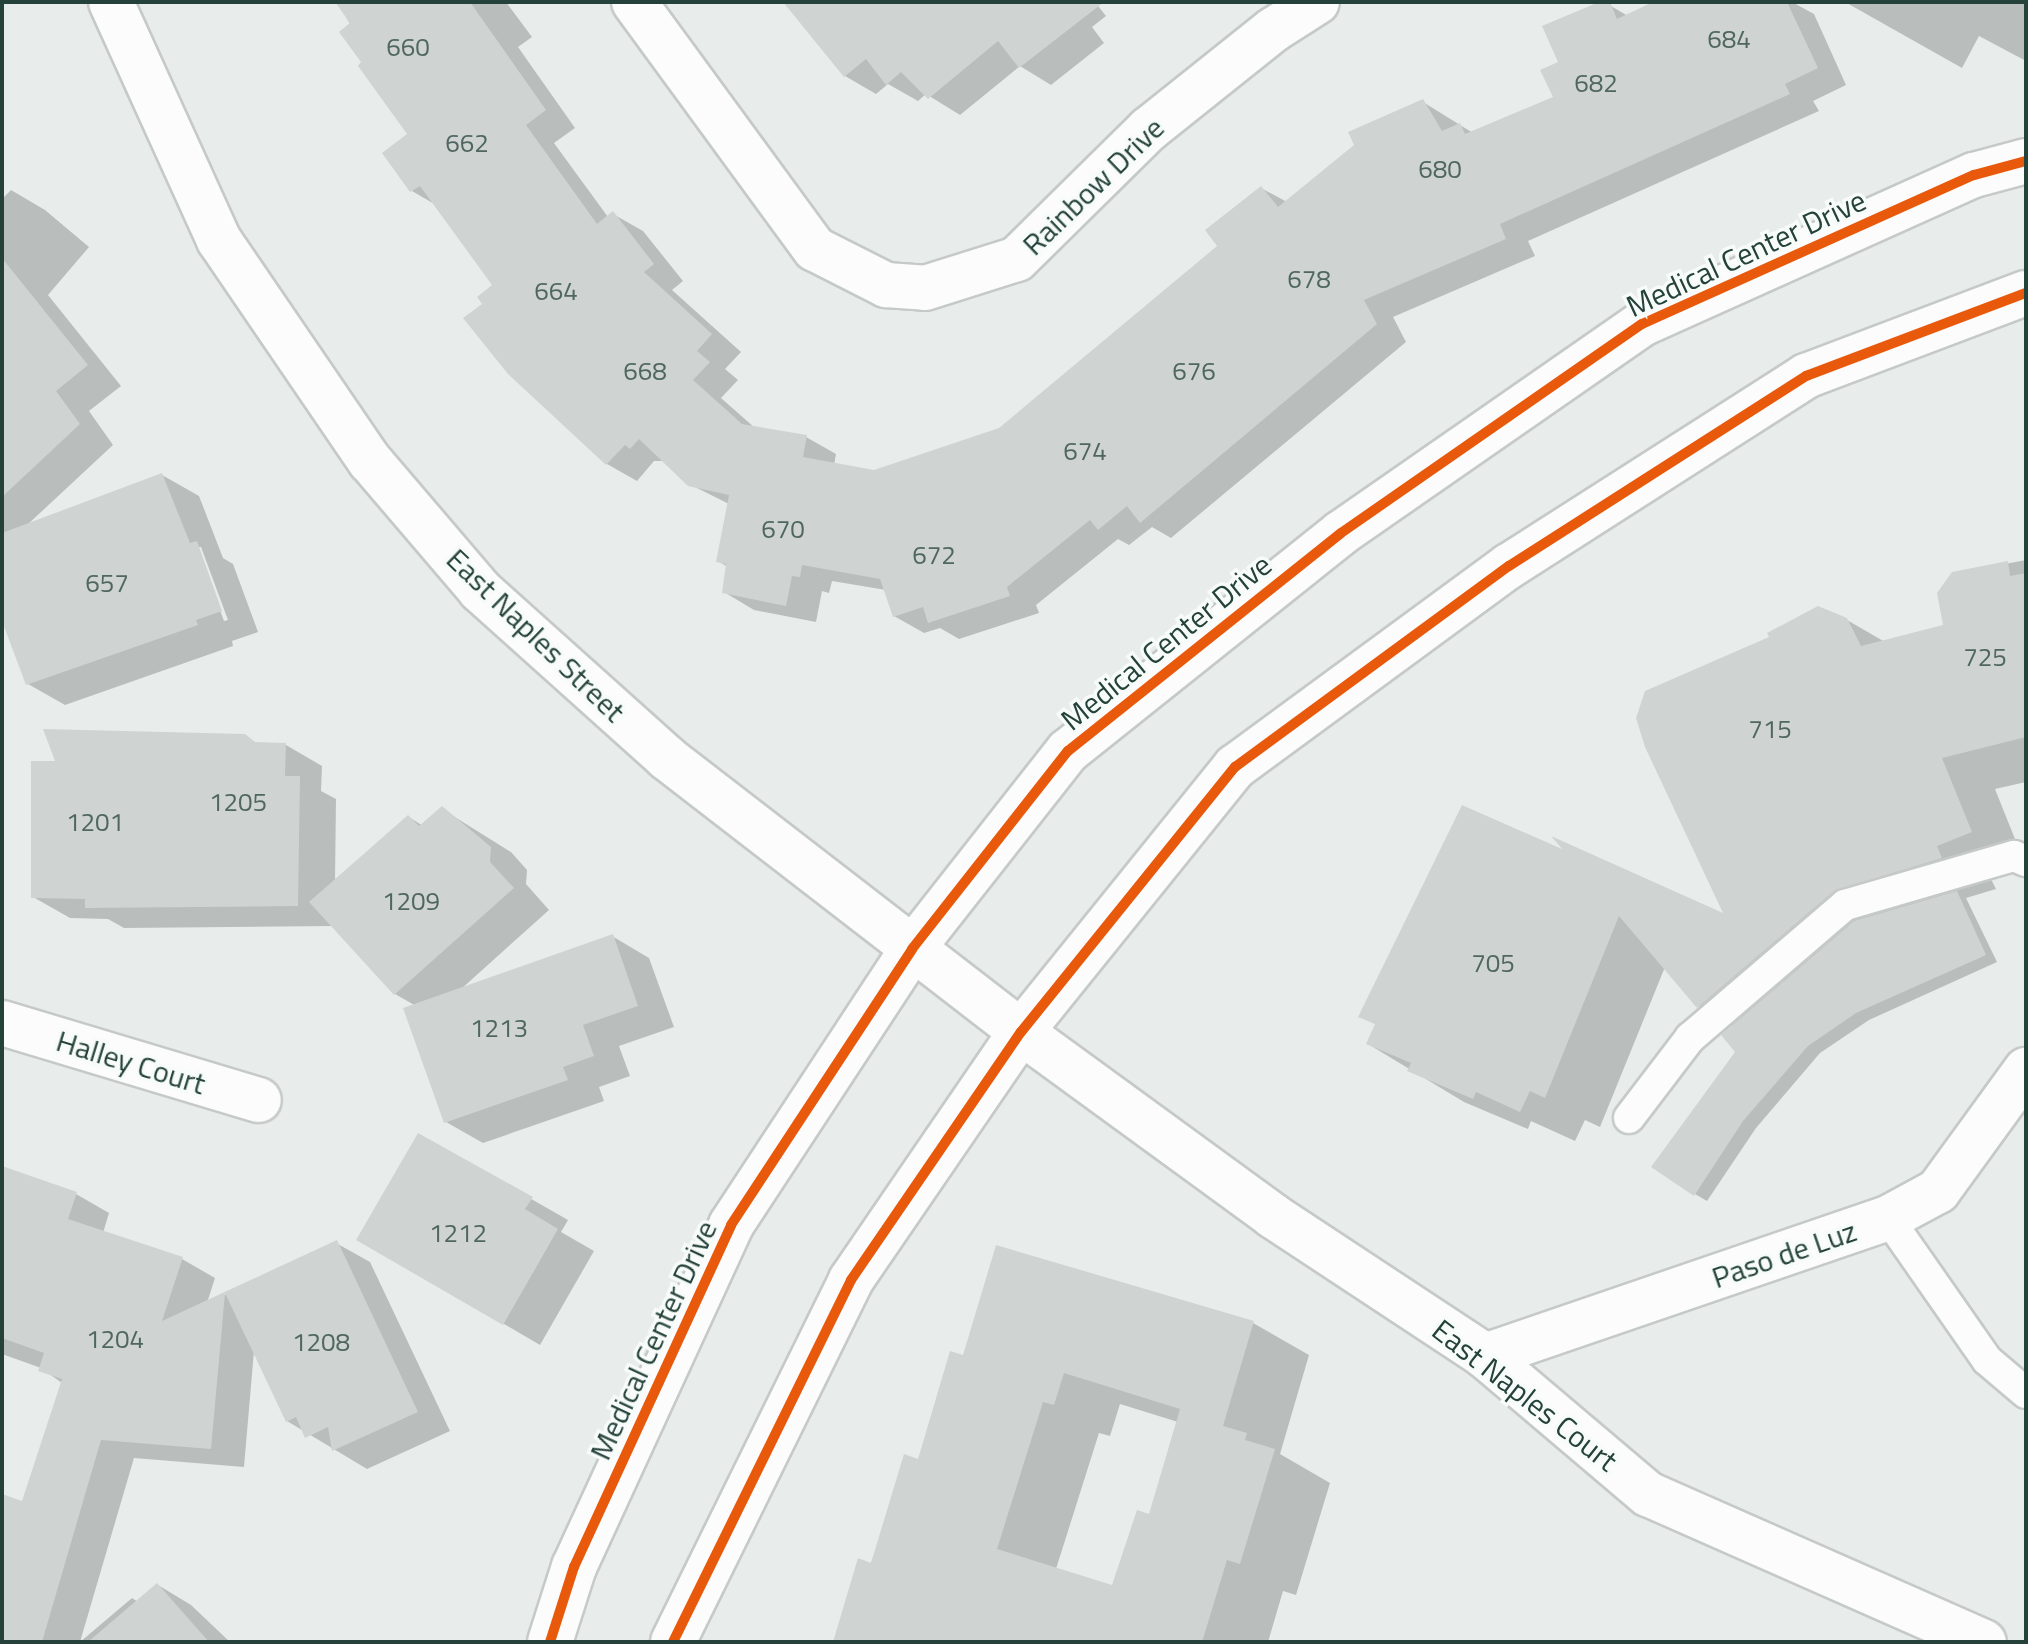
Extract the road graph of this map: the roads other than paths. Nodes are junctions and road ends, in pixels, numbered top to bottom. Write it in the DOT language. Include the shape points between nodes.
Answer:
graph roads {
  1 [pos="111,2"];
  2 [pos="634,2"];
  3 [pos="1317,2"];
  4 [pos="2026,161"];
  5 [pos="2026,293"];
  6 [pos="2026,861"];
  7 [pos="912,949"];
  8 [pos="2,1023"];
  9 [pos="1021,1032"];
  10 [pos="2026,1070"];
  11 [pos="259,1100"];
  12 [pos="1629,1118"];
  13 [pos="1888,1218"];
  14 [pos="1485,1356"];
  15 [pos="2026,1393"];
  16 [pos="550,1642"];
  17 [pos="673,1642"];
  18 [pos="1984,1642"];
  1 -- 7 [label="street, East Naples Street" via="219,240 370,461 491,600 667,758"];
  2 -- 3 [label="street, Rainbow Drive" via="815,249 886,285 925,288 1017,259 1149,129 1273,30"];
  4 -- 7 [label="street, Medical Center Drive" via="1974,175 1642,324 1341,533 1068,751"];
  5 -- 9 [label="street" via="1806,376 1509,566 1235,767"];
  6 -- 12 [label="lane" via="2014,856 1845,905 1690,1038"];
  7 -- 9 [label="street, East Naples Street"];
  7 -- 16 [label="street, Medical Center Drive" via="731,1225 574,1567"];
  8 -- 11 [label="street, Halley Court"];
  9 -- 14 [label="street, East Naples Court" via="1273,1216"];
  9 -- 17 [label="street" via="851,1280"];
  10 -- 13 [label="street, Paso de Luz" via="1938,1191"];
  13 -- 14 [label="street, Paso de Luz"];
  13 -- 15 [label="lane" via="1987,1360"];
  14 -- 18 [label="street, East Naples Court" via="1648,1494"];
}
